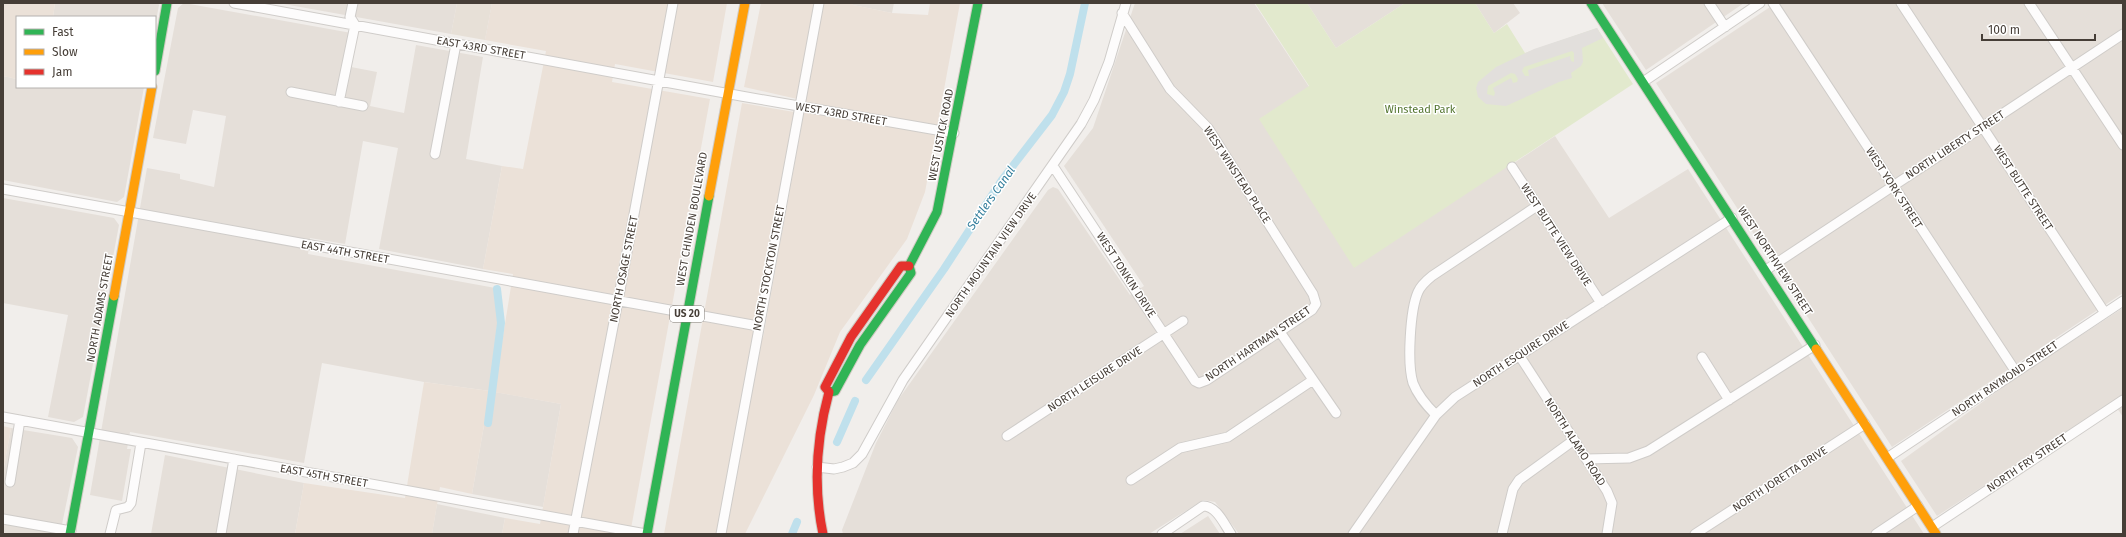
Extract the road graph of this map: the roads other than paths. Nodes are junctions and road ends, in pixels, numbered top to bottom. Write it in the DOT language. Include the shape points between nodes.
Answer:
graph roads {
  1 [pos="167,3"];
  2 [pos="234,3"];
  3 [pos="353,3"];
  4 [pos="673,3"];
  5 [pos="745,3"];
  6 [pos="819,3"];
  7 [pos="978,3"];
  8 [pos="1126,3"];
  9 [pos="1590,3"];
  10 [pos="1709,3"];
  11 [pos="1760,3"];
  12 [pos="1773,3"];
  13 [pos="1901,3"];
  14 [pos="2029,3"];
  15 [pos="1122,12"];
  16 [pos="355,25"];
  17 [pos="1725,27"];
  18 [pos="2123,34"];
  19 [pos="456,44"];
  20 [pos="156,66"];
  21 [pos="2072,68"];
  22 [pos="658,81"];
  23 [pos="1643,82"];
  24 [pos="152,88"];
  25 [pos="290,92"];
  26 [pos="728,93"];
  27 [pos="339,102"];
  28 [pos="363,106"];
  29 [pos="800,106"];
  30 [pos="1983,127"];
  31 [pos="954,133"];
  32 [pos="2123,145"];
  33 [pos="435,154"];
  34 [pos="1053,166"];
  35 [pos="1512,168"];
  36 [pos="1893,186"];
  37 [pos="3,189"];
  38 [pos="1537,206"];
  39 [pos="130,213"];
  40 [pos="1732,218"];
  41 [pos="1766,270"];
  42 [pos="618,301"];
  43 [pos="2123,301"];
  44 [pos="1601,303"];
  45 [pos="1316,304"];
  46 [pos="687,313"];
  47 [pos="2105,313"];
  48 [pos="1182,321"];
  49 [pos="758,326"];
  50 [pos="1280,332"];
  51 [pos="1163,333"];
  52 [pos="1815,345"];
  53 [pos="1519,355"];
  54 [pos="1702,358"];
  55 [pos="2016,372"];
  56 [pos="1313,380"];
  57 [pos="1199,383"];
  58 [pos="1729,400"];
  59 [pos="2123,400"];
  60 [pos="1336,413"];
  61 [pos="1436,414"];
  62 [pos="3,417"];
  63 [pos="20,420"];
  64 [pos="1865,424"];
  65 [pos="89,432"];
  66 [pos="1007,436"];
  67 [pos="1574,440"];
  68 [pos="141,443"];
  69 [pos="1887,458"];
  70 [pos="1586,459"];
  71 [pos="234,460"];
  72 [pos="817,467"];
  73 [pos="1131,480"];
  74 [pos="10,482"];
  75 [pos="1918,506"];
  76 [pos="3,519"];
  77 [pos="575,522"];
  78 [pos="1934,530"];
  79 [pos="71,533"];
  80 [pos="110,534"];
  81 [pos="221,534"];
  82 [pos="573,534"];
  83 [pos="646,534"];
  84 [pos="721,534"];
  85 [pos="823,534"];
  86 [pos="1162,534"];
  87 [pos="1231,534"];
  88 [pos="1353,534"];
  89 [pos="1502,534"];
  90 [pos="1607,534"];
  91 [pos="1695,534"];
  92 [pos="1876,534"];
  1 -- 20 [label="street"];
  2 -- 16 [label="street, EAST 43RD STREET"];
  3 -- 16 [label="street" via="350,17"];
  4 -- 22 [label="street, NORTH OSAGE STREET"];
  5 -- 26 [label="street, WEST CHINDEN BOULEVARD / US 20"];
  6 -- 29 [label="street, NORTH STOCKTON STREET"];
  7 -- 31 [label="street, WEST USTICK ROAD"];
  8 -- 15 [label="street, NORTH MOUNTAIN VIEW DRIVE"];
  9 -- 23 [label="street, WEST NORTHVIEW STREET"];
  10 -- 17 [label="street"];
  11 -- 17 [label="street"];
  12 -- 36 [label="street, WEST YORK STREET"];
  13 -- 30 [label="street, WEST BUTTE STREET"];
  14 -- 21 [label="street"];
  15 -- 34 [label="street, NORTH MOUNTAIN VIEW DRIVE" via="1109,62 1094,100"];
  15 -- 45 [label="street, WEST WINSTEAD PLACE" via="1170,89 1208,128 1313,294"];
  16 -- 19 [label="street, EAST 43RD STREET"];
  16 -- 27 [label="street"];
  17 -- 23 [label="street"];
  18 -- 21 [label="street, NORTH LIBERTY STREET"];
  19 -- 22 [label="street, EAST 43RD STREET"];
  19 -- 33 [label="street"];
  21 -- 30 [label="street, NORTH LIBERTY STREET"];
  21 -- 32 [label="street"];
  22 -- 26 [label="street, EAST 43RD STREET"];
  22 -- 42 [label="street, NORTH OSAGE STREET"];
  23 -- 40 [label="street, WEST NORTHVIEW STREET"];
  24 -- 39 [label="street, NORTH ADAMS STREET"];
  25 -- 27 [label="street"];
  26 -- 29 [label="street, WEST 43RD STREET"];
  26 -- 46 [label="street, WEST CHINDEN BOULEVARD / US 20"];
  27 -- 28 [label="street"];
  29 -- 31 [label="street, WEST 43RD STREET"];
  29 -- 49 [label="street, NORTH STOCKTON STREET"];
  30 -- 36 [label="street, NORTH LIBERTY STREET"];
  30 -- 47 [label="street, WEST BUTTE STREET"];
  31 -- 72 [label="street, WEST USTICK ROAD" via="937,212 909,266 911,273 860,343 835,391 829,392 822,414"];
  34 -- 51 [label="street, WEST TONKIN DRIVE"];
  34 -- 72 [label="street, NORTH MOUNTAIN VIEW DRIVE" via="903,380 862,454 853,463 843,467"];
  35 -- 38 [label="street, WEST BUTTE VIEW DRIVE"];
  36 -- 41 [label="street, NORTH LIBERTY STREET"];
  36 -- 55 [label="street, WEST YORK STREET"];
  37 -- 39 [label="street, EAST 44TH STREET"];
  38 -- 44 [label="street, WEST BUTTE VIEW DRIVE"];
  38 -- 61 [label="street" via="1432,276 1419,290 1413,306 1410,371 1413,384 1423,402"];
  39 -- 42 [label="street, EAST 44TH STREET"];
  39 -- 65 [label="street, NORTH ADAMS STREET"];
  40 -- 41 [label="street, WEST NORTHVIEW STREET"];
  40 -- 44 [label="street, NORTH ESQUIRE DRIVE"];
  41 -- 52 [label="street, WEST NORTHVIEW STREET"];
  42 -- 46 [label="street, EAST 44TH STREET"];
  42 -- 77 [label="street, NORTH OSAGE STREET"];
  43 -- 47 [label="street, NORTH RAYMOND STREET"];
  44 -- 53 [label="street, NORTH ESQUIRE DRIVE"];
  45 -- 50 [label="street, NORTH HARTMAN STREET" via="1312,310"];
  46 -- 49 [label="street, EAST 44TH STREET"];
  46 -- 83 [label="street, WEST CHINDEN BOULEVARD / US 20"];
  47 -- 55 [label="street, NORTH RAYMOND STREET"];
  48 -- 51 [label="street, NORTH LEISURE DRIVE"];
  49 -- 84 [label="street, NORTH STOCKTON STREET"];
  50 -- 56 [label="street"];
  50 -- 57 [label="street, NORTH HARTMAN STREET" via="1208,380"];
  51 -- 57 [label="street, WEST TONKIN DRIVE" via="1192,379"];
  51 -- 66 [label="street, NORTH LEISURE DRIVE"];
  52 -- 58 [label="street"];
  52 -- 64 [label="street, WEST NORTHVIEW STREET"];
  53 -- 61 [label="street, NORTH ESQUIRE DRIVE" via="1455,397"];
  53 -- 67 [label="street, NORTH ALAMO ROAD"];
  54 -- 58 [label="street"];
  55 -- 69 [label="street, NORTH RAYMOND STREET"];
  56 -- 60 [label="street"];
  56 -- 73 [label="street" via="1228,437 1180,448"];
  58 -- 70 [label="street" via="1648,451 1629,458"];
  59 -- 78 [label="street, NORTH FRY STREET"];
  61 -- 88 [label="street, NORTH ESQUIRE DRIVE"];
  62 -- 63 [label="street, EAST 45TH STREET"];
  63 -- 65 [label="street, EAST 45TH STREET"];
  63 -- 74 [label="street"];
  64 -- 69 [label="street, WEST NORTHVIEW STREET"];
  64 -- 91 [label="street, NORTH JORETTA DRIVE"];
  65 -- 68 [label="street, EAST 45TH STREET"];
  65 -- 79 [label="street, NORTH ADAMS STREET"];
  67 -- 70 [label="street, NORTH ALAMO ROAD"];
  67 -- 89 [label="street" via="1520,480 1513,489"];
  68 -- 71 [label="street, EAST 45TH STREET"];
  68 -- 80 [label="street" via="131,503 128,507 116,510"];
  69 -- 75 [label="street, WEST NORTHVIEW STREET"];
  70 -- 90 [label="street, NORTH ALAMO ROAD" via="1612,503"];
  71 -- 77 [label="street, EAST 45TH STREET"];
  71 -- 81 [label="street"];
  72 -- 85 [label="street, WEST USTICK ROAD" via="815,483"];
  75 -- 78 [label="street, WEST NORTHVIEW STREET"];
  75 -- 92 [label="street"];
  76 -- 79 [label="street"];
  77 -- 82 [label="street, NORTH OSAGE STREET"];
  77 -- 83 [label="street, EAST 45TH STREET"];
  86 -- 87 [label="street" via="1204,506 1210,506 1215,510"];
}
